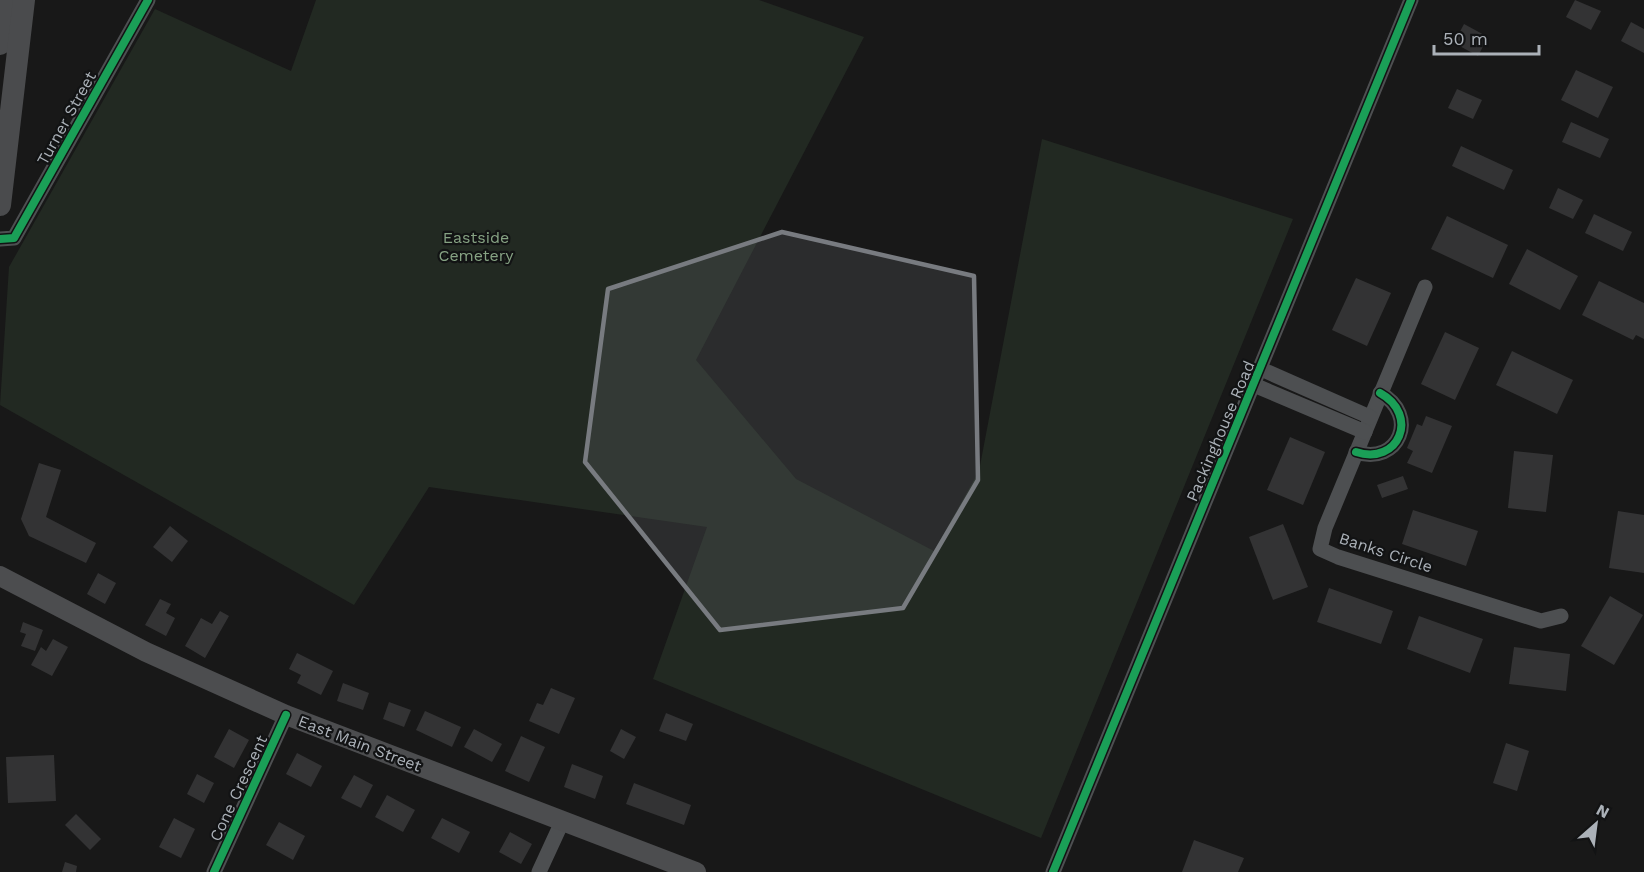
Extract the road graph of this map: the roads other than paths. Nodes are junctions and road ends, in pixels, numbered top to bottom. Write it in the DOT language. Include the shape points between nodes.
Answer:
graph roads {
  1 [pos="5,0"];
  2 [pos="24,0"];
  3 [pos="148,0"];
  4 [pos="1412,0"];
  5 [pos="0,44"];
  6 [pos="0,205"];
  7 [pos="0,239"];
  8 [pos="1425,287"];
  9 [pos="1260,369"];
  10 [pos="1254,385"];
  11 [pos="1380,393"];
  12 [pos="1367,424"];
  13 [pos="1356,452"];
  14 [pos="0,576"];
  15 [pos="1561,616"];
  16 [pos="286,715"];
  17 [pos="562,822"];
  18 [pos="214,872"];
  19 [pos="540,872"];
  20 [pos="696,872"];
  21 [pos="1053,872"];
  1 -- 5 [label="main road"];
  2 -- 6 [label="main road"];
  3 -- 7 [label="street, Turner Street" via="14,238"];
  4 -- 9 [label="street, Packinghouse Road"];
  8 -- 11 [label="street, Banks Circle"];
  9 -- 10 [label="street, Packinghouse Road"];
  9 -- 12 [label="street"];
  10 -- 12 [label="street"];
  10 -- 21 [label="street, Packinghouse Road"];
  11 -- 12 [label="street, Banks Circle"];
  11 -- 13 [label="street" via="1400,412 1398,440 1375,455"];
  12 -- 13 [label="street, Banks Circle"];
  13 -- 15 [label="street, Banks Circle" via="1320,549 1541,621"];
  14 -- 16 [label="main road, East Main Street" via="146,651"];
  16 -- 17 [label="main road, East Main Street"];
  16 -- 18 [label="street, Cone Crescent"];
  17 -- 19 [label="street"];
  17 -- 20 [label="main road, East Main Street"];
}
